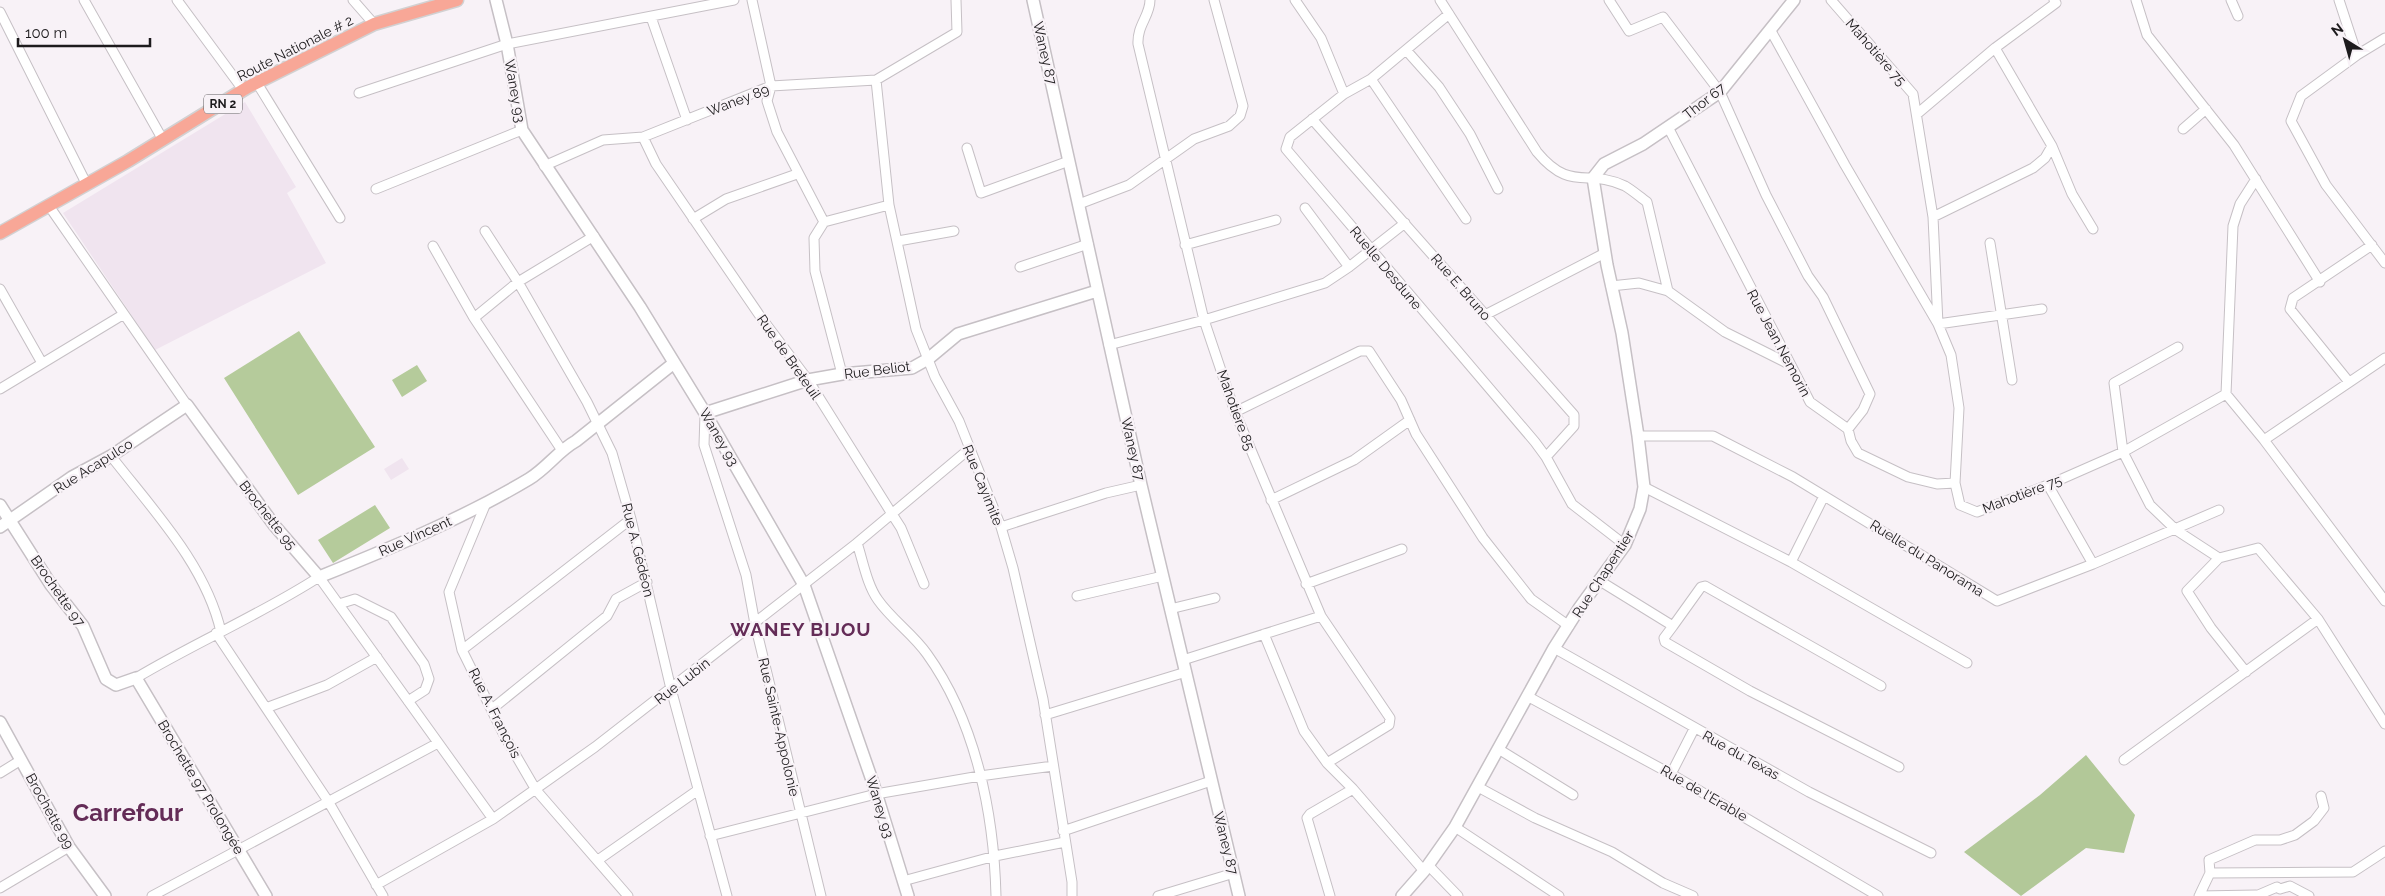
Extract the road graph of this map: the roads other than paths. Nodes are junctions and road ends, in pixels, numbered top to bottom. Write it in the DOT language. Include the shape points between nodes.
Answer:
graph roads {
  1 [pos="84,0"];
  2 [pos="177,0"];
  3 [pos="353,0"];
  4 [pos="457,0"];
  5 [pos="496,0"];
  6 [pos="734,0"];
  7 [pos="752,0"];
  8 [pos="956,0"];
  9 [pos="1033,0"];
  10 [pos="1150,0"];
  11 [pos="1214,0"];
  12 [pos="1295,0"];
  13 [pos="1440,0"];
  14 [pos="1610,0"];
  15 [pos="1794,0"];
  16 [pos="1831,0"];
  17 [pos="2054,0"];
  18 [pos="2136,0"];
  19 [pos="2231,0"];
  20 [pos="2339,0"];
  21 [pos="0,12"];
  22 [pos="1449,14"];
  23 [pos="2238,16"];
  24 [pos="651,17"];
  25 [pos="374,24"];
  26 [pos="1771,31"];
  27 [pos="2385,38"];
  28 [pos="507,44"];
  29 [pos="1996,48"];
  30 [pos="1406,50"];
  31 [pos="2357,55"];
  32 [pos="1371,79"];
  33 [pos="876,80"];
  34 [pos="258,83"];
  35 [pos="771,86"];
  36 [pos="244,91"];
  37 [pos="1720,92"];
  38 [pos="359,93"];
  39 [pos="1344,94"];
  40 [pos="2206,109"];
  41 [pos="1917,114"];
  42 [pos="1312,119"];
  43 [pos="687,120"];
  44 [pos="1668,127"];
  45 [pos="2184,129"];
  46 [pos="522,130"];
  47 [pos="643,137"];
  48 [pos="164,140"];
  49 [pos="2052,146"];
  50 [pos="967,148"];
  51 [pos="1166,159"];
  52 [pos="1069,161"];
  53 [pos="544,166"];
  54 [pos="797,174"];
  55 [pos="1593,178"];
  56 [pos="2256,179"];
  57 [pos="87,185"];
  58 [pos="376,189"];
  59 [pos="1498,189"];
  60 [pos="1079,204"];
  61 [pos="889,205"];
  62 [pos="49,206"];
  63 [pos="1305,208"];
  64 [pos="1932,217"];
  65 [pos="340,218"];
  66 [pos="692,219"];
  67 [pos="1466,219"];
  68 [pos="1276,220"];
  69 [pos="824,222"];
  70 [pos="1405,223"];
  71 [pos="2093,229"];
  72 [pos="485,231"];
  73 [pos="954,231"];
  74 [pos="0,233"];
  75 [pos="594,236"];
  76 [pos="898,241"];
  77 [pos="1990,243"];
  78 [pos="1088,244"];
  79 [pos="1185,245"];
  80 [pos="2372,245"];
  81 [pos="433,246"];
  82 [pos="1371,250"];
  83 [pos="1605,253"];
  84 [pos="2385,263"];
  85 [pos="1020,267"];
  86 [pos="1350,268"];
  87 [pos="518,282"];
  88 [pos="2320,282"];
  89 [pos="1611,286"];
  90 [pos="0,289"];
  91 [pos="1097,291"];
  92 [pos="1668,291"];
  93 [pos="2042,308"];
  94 [pos="124,314"];
  95 [pos="2001,314"];
  96 [pos="1484,315"];
  97 [pos="474,318"];
  98 [pos="1204,320"];
  99 [pos="1938,324"];
  100 [pos="1109,345"];
  101 [pos="2178,347"];
  102 [pos="2385,358"];
  103 [pos="928,359"];
  104 [pos="42,363"];
  105 [pos="674,363"];
  106 [pos="1789,365"];
  107 [pos="842,374"];
  108 [pos="808,380"];
  109 [pos="2012,380"];
  110 [pos="2349,382"];
  111 [pos="0,389"];
  112 [pos="2226,394"];
  113 [pos="187,405"];
  114 [pos="1235,412"];
  115 [pos="706,413"];
  116 [pos="1410,420"];
  117 [pos="598,423"];
  118 [pos="1848,429"];
  119 [pos="1638,436"];
  120 [pos="2264,440"];
  121 [pos="561,449"];
  122 [pos="968,450"];
  123 [pos="2123,452"];
  124 [pos="111,456"];
  125 [pos="1546,457"];
  126 [pos="1955,483"];
  127 [pos="1141,485"];
  128 [pos="2048,485"];
  129 [pos="1644,487"];
  130 [pos="1824,496"];
  131 [pos="1271,500"];
  132 [pos="486,503"];
  133 [pos="0,505"];
  134 [pos="2219,510"];
  135 [pos="892,514"];
  136 [pos="631,519"];
  137 [pos="5,524"];
  138 [pos="1001,527"];
  139 [pos="2176,530"];
  140 [pos="857,543"];
  141 [pos="1625,545"];
  142 [pos="1402,549"];
  143 [pos="2219,558"];
  144 [pos="1791,562"];
  145 [pos="2093,564"];
  146 [pos="1163,576"];
  147 [pos="319,577"];
  148 [pos="1600,580"];
  149 [pos="647,582"];
  150 [pos="924,584"];
  151 [pos="1306,584"];
  152 [pos="804,585"];
  153 [pos="1077,596"];
  154 [pos="1215,598"];
  155 [pos="2385,601"];
  156 [pos="339,604"];
  157 [pos="1170,609"];
  158 [pos="1321,616"];
  159 [pos="2318,619"];
  160 [pos="755,624"];
  161 [pos="1569,626"];
  162 [pos="1673,626"];
  163 [pos="218,632"];
  164 [pos="1264,634"];
  165 [pos="1554,648"];
  166 [pos="462,650"];
  167 [pos="376,657"];
  168 [pos="1183,660"];
  169 [pos="1967,662"];
  170 [pos="1186,672"];
  171 [pos="2246,672"];
  172 [pos="136,678"];
  173 [pos="1881,686"];
  174 [pos="672,689"];
  175 [pos="1527,696"];
  176 [pos="408,702"];
  177 [pos="266,708"];
  178 [pos="492,709"];
  179 [pos="1045,715"];
  180 [pos="0,722"];
  181 [pos="2385,724"];
  182 [pos="1694,729"];
  183 [pos="438,742"];
  184 [pos="1500,750"];
  185 [pos="21,760"];
  186 [pos="2124,760"];
  187 [pos="1327,763"];
  188 [pos="1053,766"];
  189 [pos="1899,767"];
  190 [pos="0,773"];
  191 [pos="1670,774"];
  192 [pos="980,776"];
  193 [pos="1211,781"];
  194 [pos="1478,787"];
  195 [pos="1353,788"];
  196 [pos="536,790"];
  197 [pos="698,790"];
  198 [pos="876,794"];
  199 [pos="1573,795"];
  200 [pos="2321,796"];
  201 [pos="328,801"];
  202 [pos="799,814"];
  203 [pos="493,819"];
  204 [pos="1455,827"];
  205 [pos="1063,831"];
  206 [pos="710,836"];
  207 [pos="1065,842"];
  208 [pos="69,847"];
  209 [pos="239,850"];
  210 [pos="2385,851"];
  211 [pos="1931,853"];
  212 [pos="995,856"];
  213 [pos="598,860"];
  214 [pos="1426,868"];
  215 [pos="2210,872"];
  216 [pos="1234,873"];
  217 [pos="903,881"];
  218 [pos="376,885"];
  219 [pos="0,888"];
  220 [pos="2200,895"];
  221 [pos="2256,895"];
  222 [pos="105,896"];
  223 [pos="152,896"];
  224 [pos="266,896"];
  225 [pos="383,896"];
  226 [pos="628,896"];
  227 [pos="726,896"];
  228 [pos="821,896"];
  229 [pos="908,896"];
  230 [pos="996,896"];
  231 [pos="1072,896"];
  232 [pos="1158,896"];
  233 [pos="1239,896"];
  234 [pos="1330,896"];
  235 [pos="1402,896"];
  236 [pos="1458,896"];
  237 [pos="1559,896"];
  238 [pos="1693,896"];
  239 [pos="1878,896"];
  240 [pos="2309,896"];
  1 -- 48 [label="street"];
  2 -- 36 [label="street"];
  3 -- 25 [label="street"];
  4 -- 25 [label="main road, Route Nationale # 2 / RN 2"];
  5 -- 28 [label="street, Waney 93"];
  6 -- 24 [label="street"];
  7 -- 35 [label="street"];
  8 -- 33 [label="street, Waney 89" via="957,32"];
  9 -- 52 [label="street, Waney 87"];
  10 -- 51 [label="street, Mahotiere 85" via="1150,7 1138,30 1138,44"];
  11 -- 51 [label="street" via="1243,112 1229,126 1203,134"];
  12 -- 39 [label="street" via="1321,38"];
  13 -- 22 [label="street"];
  14 -- 37 [label="street" via="1629,31 1663,17"];
  15 -- 26 [label="street, Thor 67"];
  16 -- 41 [label="street, Mahotière 75" via="1913,94"];
  17 -- 29 [label="street" via="2056,3"];
  18 -- 40 [label="street" via="2147,35"];
  19 -- 23 [label="street"];
  20 -- 31 [label="street"];
  21 -- 57 [label="street"];
  22 -- 30 [label="street, Ruelle Desdune"];
  22 -- 55 [label="street" via="1548,165 1573,178"];
  24 -- 28 [label="street"];
  24 -- 43 [label="street"];
  25 -- 34 [label="main road, Route Nationale # 2 / RN 2"];
  26 -- 37 [label="street, Thor 67"];
  26 -- 99 [label="street" via="1844,165"];
  27 -- 31 [label="street"];
  28 -- 38 [label="street"];
  28 -- 46 [label="street, Waney 93"];
  29 -- 41 [label="street"];
  29 -- 49 [label="street"];
  30 -- 32 [label="street, Ruelle Desdune"];
  30 -- 59 [label="street" via="1439,88 1470,134"];
  31 -- 80 [label="street" via="2301,96 2292,121 2326,184"];
  32 -- 39 [label="street, Ruelle Desdune"];
  32 -- 67 [label="street"];
  33 -- 35 [label="street, Waney 89"];
  33 -- 61 [label="street, Rue Cayimite"];
  34 -- 36 [label="main road, Route Nationale # 2 / RN 2"];
  34 -- 65 [label="street"];
  35 -- 43 [label="street, Waney 89"];
  35 -- 54 [label="street" via="767,101 777,132"];
  36 -- 48 [label="main road, Route Nationale # 2 / RN 2"];
  37 -- 44 [label="street, Thor 67"];
  37 -- 118 [label="street" via="1766,195 1808,276 1823,296 1870,394 1863,410"];
  39 -- 42 [label="street, Ruelle Desdune"];
  40 -- 45 [label="street"];
  40 -- 56 [label="street"];
  41 -- 64 [label="street, Mahotière 75"];
  42 -- 70 [label="street, Rue E. Bruno"];
  42 -- 82 [label="street, Ruelle Desdune" via="1290,137 1286,149"];
  43 -- 47 [label="street, Waney 89"];
  44 -- 55 [label="street, Thor 67" via="1604,164"];
  44 -- 106 [label="street, Rue Jean Nemorin"];
  46 -- 53 [label="street, Waney 93"];
  46 -- 58 [label="street"];
  47 -- 53 [label="street, Waney 89" via="602,140"];
  47 -- 66 [label="street, Rue de Breteuil" via="656,164"];
  48 -- 57 [label="main road, Route Nationale # 2 / RN 2"];
  49 -- 64 [label="street" via="2045,158 2033,168"];
  49 -- 71 [label="street" via="2072,194"];
  50 -- 52 [label="street" via="981,193"];
  51 -- 60 [label="street" via="1129,185"];
  51 -- 79 [label="street, Mahotiere 85"];
  52 -- 60 [label="street, Waney 87"];
  53 -- 75 [label="street, Waney 93"];
  54 -- 66 [label="street" via="726,199"];
  54 -- 69 [label="street"];
  55 -- 83 [label="street, Rue Chapentier"];
  55 -- 92 [label="street" via="1624,186 1647,202"];
  56 -- 88 [label="street"];
  56 -- 112 [label="street" via="2240,204 2233,226"];
  57 -- 62 [label="main road, Route Nationale # 2 / RN 2"];
  60 -- 78 [label="street, Waney 87"];
  61 -- 69 [label="street"];
  61 -- 76 [label="street, Rue Cayimite"];
  62 -- 74 [label="main road, Route Nationale # 2 / RN 2"];
  62 -- 94 [label="street, Brochette 95"];
  63 -- 86 [label="street"];
  64 -- 99 [label="street, Mahotière 75"];
  66 -- 108 [label="street, Rue de Breteuil"];
  68 -- 79 [label="street"];
  69 -- 107 [label="street" via="814,238 815,271"];
  70 -- 82 [label="street"];
  70 -- 96 [label="street, Rue E. Bruno"];
  72 -- 87 [label="street, Rue A. Gédéon"];
  73 -- 76 [label="street"];
  75 -- 87 [label="street"];
  75 -- 105 [label="street, Waney 93"];
  76 -- 103 [label="street, Rue Cayimite" via="916,329"];
  77 -- 95 [label="street"];
  78 -- 85 [label="street"];
  78 -- 91 [label="street, Waney 87"];
  79 -- 98 [label="street, Mahotiere 85"];
  80 -- 84 [label="street"];
  80 -- 88 [label="street"];
  81 -- 97 [label="street"];
  82 -- 86 [label="street"];
  82 -- 125 [label="street, Ruelle Desdune"];
  83 -- 89 [label="street, Rue Chapentier"];
  83 -- 96 [label="street"];
  86 -- 98 [label="street" via="1325,283"];
  87 -- 97 [label="street"];
  87 -- 117 [label="street, Rue A. Gédéon"];
  88 -- 110 [label="street" via="2293,298 2290,309"];
  89 -- 92 [label="street" via="1638,283"];
  89 -- 119 [label="street, Rue Chapentier"];
  90 -- 104 [label="street"];
  91 -- 100 [label="street, Waney 87"];
  91 -- 103 [label="street, Rue Beliot" via="958,334"];
  92 -- 106 [label="street" via="1725,332"];
  93 -- 95 [label="street"];
  94 -- 104 [label="street"];
  94 -- 113 [label="street, Brochette 95"];
  95 -- 99 [label="street"];
  95 -- 109 [label="street"];
  96 -- 125 [label="street, Rue E. Bruno" via="1574,415 1574,426"];
  97 -- 121 [label="street"];
  98 -- 100 [label="street"];
  98 -- 114 [label="street, Mahotiere 85"];
  99 -- 126 [label="street, Mahotière 75" via="1951,355 1959,408"];
  100 -- 127 [label="street, Waney 87"];
  101 -- 123 [label="street" via="2114,383"];
  102 -- 110 [label="street"];
  103 -- 107 [label="street, Rue Beliot" via="912,368"];
  103 -- 122 [label="street, Rue Cayimite" via="959,422"];
  104 -- 111 [label="street"];
  105 -- 115 [label="street, Waney 93"];
  105 -- 117 [label="street, Rue Vincent"];
  106 -- 118 [label="street, Rue Jean Nemorin" via="1810,402"];
  107 -- 108 [label="street, Rue Beliot"];
  108 -- 115 [label="street, Rue Beliot"];
  108 -- 135 [label="street, Rue de Breteuil"];
  110 -- 120 [label="street"];
  112 -- 120 [label="street"];
  112 -- 123 [label="street, Mahotière 75"];
  113 -- 124 [label="street, Rue Acapulco"];
  113 -- 147 [label="street, Brochette 95" via="274,525"];
  114 -- 116 [label="street" via="1365,350 1369,351 1402,400"];
  114 -- 131 [label="street, Mahotiere 85"];
  115 -- 152 [label="street, Waney 93"];
  115 -- 160 [label="street, Rue Sainte-Appolonie" via="704,445 746,575"];
  116 -- 131 [label="street" via="1354,460"];
  116 -- 161 [label="street" via="1483,538 1531,599"];
  117 -- 121 [label="street, Rue Vincent"];
  117 -- 136 [label="street, Rue A. Gédéon" via="612,453"];
  118 -- 126 [label="street" via="1858,453 1908,477 1937,484"];
  119 -- 129 [label="street, Rue Chapentier"];
  119 -- 130 [label="street, Ruelle du Panorama" via="1714,436"];
  120 -- 155 [label="street"];
  121 -- 132 [label="street, Rue Vincent" via="531,477"];
  122 -- 135 [label="street, Rue Lubin"];
  122 -- 138 [label="street, Rue Cayimite"];
  123 -- 128 [label="street, Mahotière 75"];
  123 -- 139 [label="street" via="2150,505"];
  124 -- 137 [label="street, Rue Acapulco" via="72,478"];
  124 -- 163 [label="street" via="190,562 216,610"];
  125 -- 141 [label="street, Ruelle Desdune" via="1572,504"];
  126 -- 128 [label="street, Mahotière 75" via="1960,505 1977,512"];
  127 -- 138 [label="street"];
  127 -- 146 [label="street, Waney 87"];
  128 -- 145 [label="street"];
  129 -- 141 [label="street, Rue Chapentier" via="1640,509"];
  129 -- 144 [label="street"];
  130 -- 144 [label="street"];
  130 -- 145 [label="street, Ruelle du Panorama" via="1997,601"];
  131 -- 151 [label="street, Mahotiere 85"];
  132 -- 147 [label="street, Rue Vincent" via="412,540"];
  132 -- 166 [label="street, Rue A. François" via="449,592"];
  133 -- 137 [label="street, Brochette 97"];
  134 -- 139 [label="street, Ruelle du Panorama"];
  135 -- 140 [label="street, Rue Lubin"];
  135 -- 150 [label="street, Rue de Breteuil"];
  136 -- 149 [label="street, Rue A. Gédéon"];
  136 -- 166 [label="street"];
  137 -- 172 [label="street, Brochette 97" via="83,626 106,679 116,684"];
  138 -- 179 [label="street, Rue Cayimite"];
  139 -- 143 [label="street"];
  139 -- 145 [label="street, Ruelle du Panorama"];
  140 -- 152 [label="street, Rue Lubin"];
  140 -- 192 [label="street" via="878,600 928,654 962,714"];
  141 -- 148 [label="street, Rue Chapentier"];
  142 -- 151 [label="street"];
  143 -- 159 [label="street" via="2258,548"];
  143 -- 171 [label="street" via="2187,590 2211,628"];
  144 -- 169 [label="street"];
  146 -- 153 [label="street"];
  146 -- 157 [label="street, Waney 87"];
  147 -- 156 [label="street, Brochette 95"];
  147 -- 163 [label="street, Rue Vincent"];
  148 -- 161 [label="street, Rue Chapentier"];
  148 -- 162 [label="street"];
  149 -- 174 [label="street, Rue A. Gédéon"];
  149 -- 178 [label="street" via="616,599 606,616"];
  151 -- 158 [label="street, Mahotiere 85"];
  152 -- 160 [label="street, Rue Lubin"];
  152 -- 198 [label="street, Waney 93"];
  154 -- 157 [label="street"];
  156 -- 167 [label="street, Brochette 95"];
  156 -- 176 [label="street" via="355,598 391,617 424,664 429,679 425,690"];
  157 -- 168 [label="street, Waney 87"];
  158 -- 164 [label="street"];
  158 -- 187 [label="street, Mahotiere 85" via="1390,718 1389,725"];
  159 -- 171 [label="street"];
  159 -- 181 [label="street"];
  160 -- 174 [label="street, Rue Lubin"];
  160 -- 202 [label="street, Rue Sainte-Appolonie"];
  161 -- 165 [label="street, Rue Chapentier"];
  162 -- 173 [label="street" via="1701,586 1705,586"];
  162 -- 189 [label="street" via="1664,638 1665,642 1750,691"];
  163 -- 172 [label="street, Rue Vincent"];
  163 -- 177 [label="street"];
  164 -- 168 [label="street"];
  164 -- 187 [label="street" via="1304,731"];
  165 -- 175 [label="street, Rue Chapentier"];
  165 -- 182 [label="street, Rue du Texas"];
  166 -- 178 [label="street, Rue A. François"];
  167 -- 176 [label="street, Brochette 95"];
  167 -- 177 [label="street" via="327,685"];
  168 -- 170 [label="street, Waney 87"];
  170 -- 179 [label="street"];
  170 -- 193 [label="street, Waney 87"];
  171 -- 186 [label="street"];
  172 -- 209 [label="street, Brochette 97 Prolongée"];
  174 -- 196 [label="street, Rue Lubin"];
  174 -- 197 [label="street, Rue A. Gédéon"];
  175 -- 184 [label="street, Rue Chapentier"];
  175 -- 191 [label="street, Rue de l'Erable"];
  176 -- 183 [label="street, Brochette 95"];
  177 -- 201 [label="street"];
  178 -- 196 [label="street, Rue A. François"];
  179 -- 188 [label="street, Rue Cayimite"];
  180 -- 185 [label="street, Brochette 99"];
  182 -- 191 [label="street"];
  182 -- 211 [label="street, Rue du Texas" via="1809,792"];
  183 -- 201 [label="street"];
  183 -- 203 [label="street, Brochette 95"];
  184 -- 194 [label="street, Rue Chapentier"];
  184 -- 199 [label="street"];
  185 -- 190 [label="street"];
  185 -- 208 [label="street, Brochette 99"];
  187 -- 195 [label="street"];
  188 -- 192 [label="street"];
  188 -- 205 [label="street, Rue Cayimite"];
  191 -- 239 [label="street, Rue de l'Erable"];
  192 -- 198 [label="street"];
  192 -- 212 [label="street"];
  193 -- 205 [label="street"];
  193 -- 216 [label="street, Waney 87"];
  194 -- 204 [label="street, Rue Chapentier"];
  194 -- 238 [label="street" via="1535,818 1612,852 1663,883"];
  195 -- 214 [label="street"];
  195 -- 234 [label="street" via="1307,818"];
  196 -- 203 [label="street, Rue Lubin"];
  196 -- 213 [label="street, Rue A. François"];
  197 -- 206 [label="street, Rue A. Gédéon"];
  197 -- 213 [label="street"];
  198 -- 202 [label="street"];
  198 -- 217 [label="street, Waney 93"];
  200 -- 215 [label="street" via="2324,808 2314,821 2295,835 2280,840 2255,840 2209,860"];
  201 -- 209 [label="street"];
  201 -- 218 [label="street"];
  202 -- 206 [label="street"];
  202 -- 228 [label="street, Rue Sainte-Appolonie"];
  203 -- 218 [label="street, Rue Lubin"];
  204 -- 214 [label="street, Rue Chapentier"];
  204 -- 237 [label="street"];
  205 -- 207 [label="street, Rue Cayimite"];
  206 -- 227 [label="street, Rue A. Gédéon"];
  207 -- 212 [label="street"];
  207 -- 231 [label="street, Rue Cayimite"];
  208 -- 219 [label="street"];
  208 -- 222 [label="street, Brochette 99"];
  209 -- 223 [label="street"];
  209 -- 224 [label="street, Brochette 97 Prolongée"];
  210 -- 215 [label="street" via="2353,872"];
  212 -- 217 [label="street"];
  212 -- 230 [label="street"];
  213 -- 226 [label="street, Rue A. François"];
  214 -- 235 [label="street, Rue Chapentier"];
  214 -- 236 [label="street"];
  215 -- 220 [label="street"];
  216 -- 232 [label="street"];
  216 -- 233 [label="street, Waney 87"];
  217 -- 229 [label="street, Waney 93"];
  218 -- 225 [label="street"];
  220 -- 221 [label="street"];
  221 -- 240 [label="street" via="2290,886"];
}
